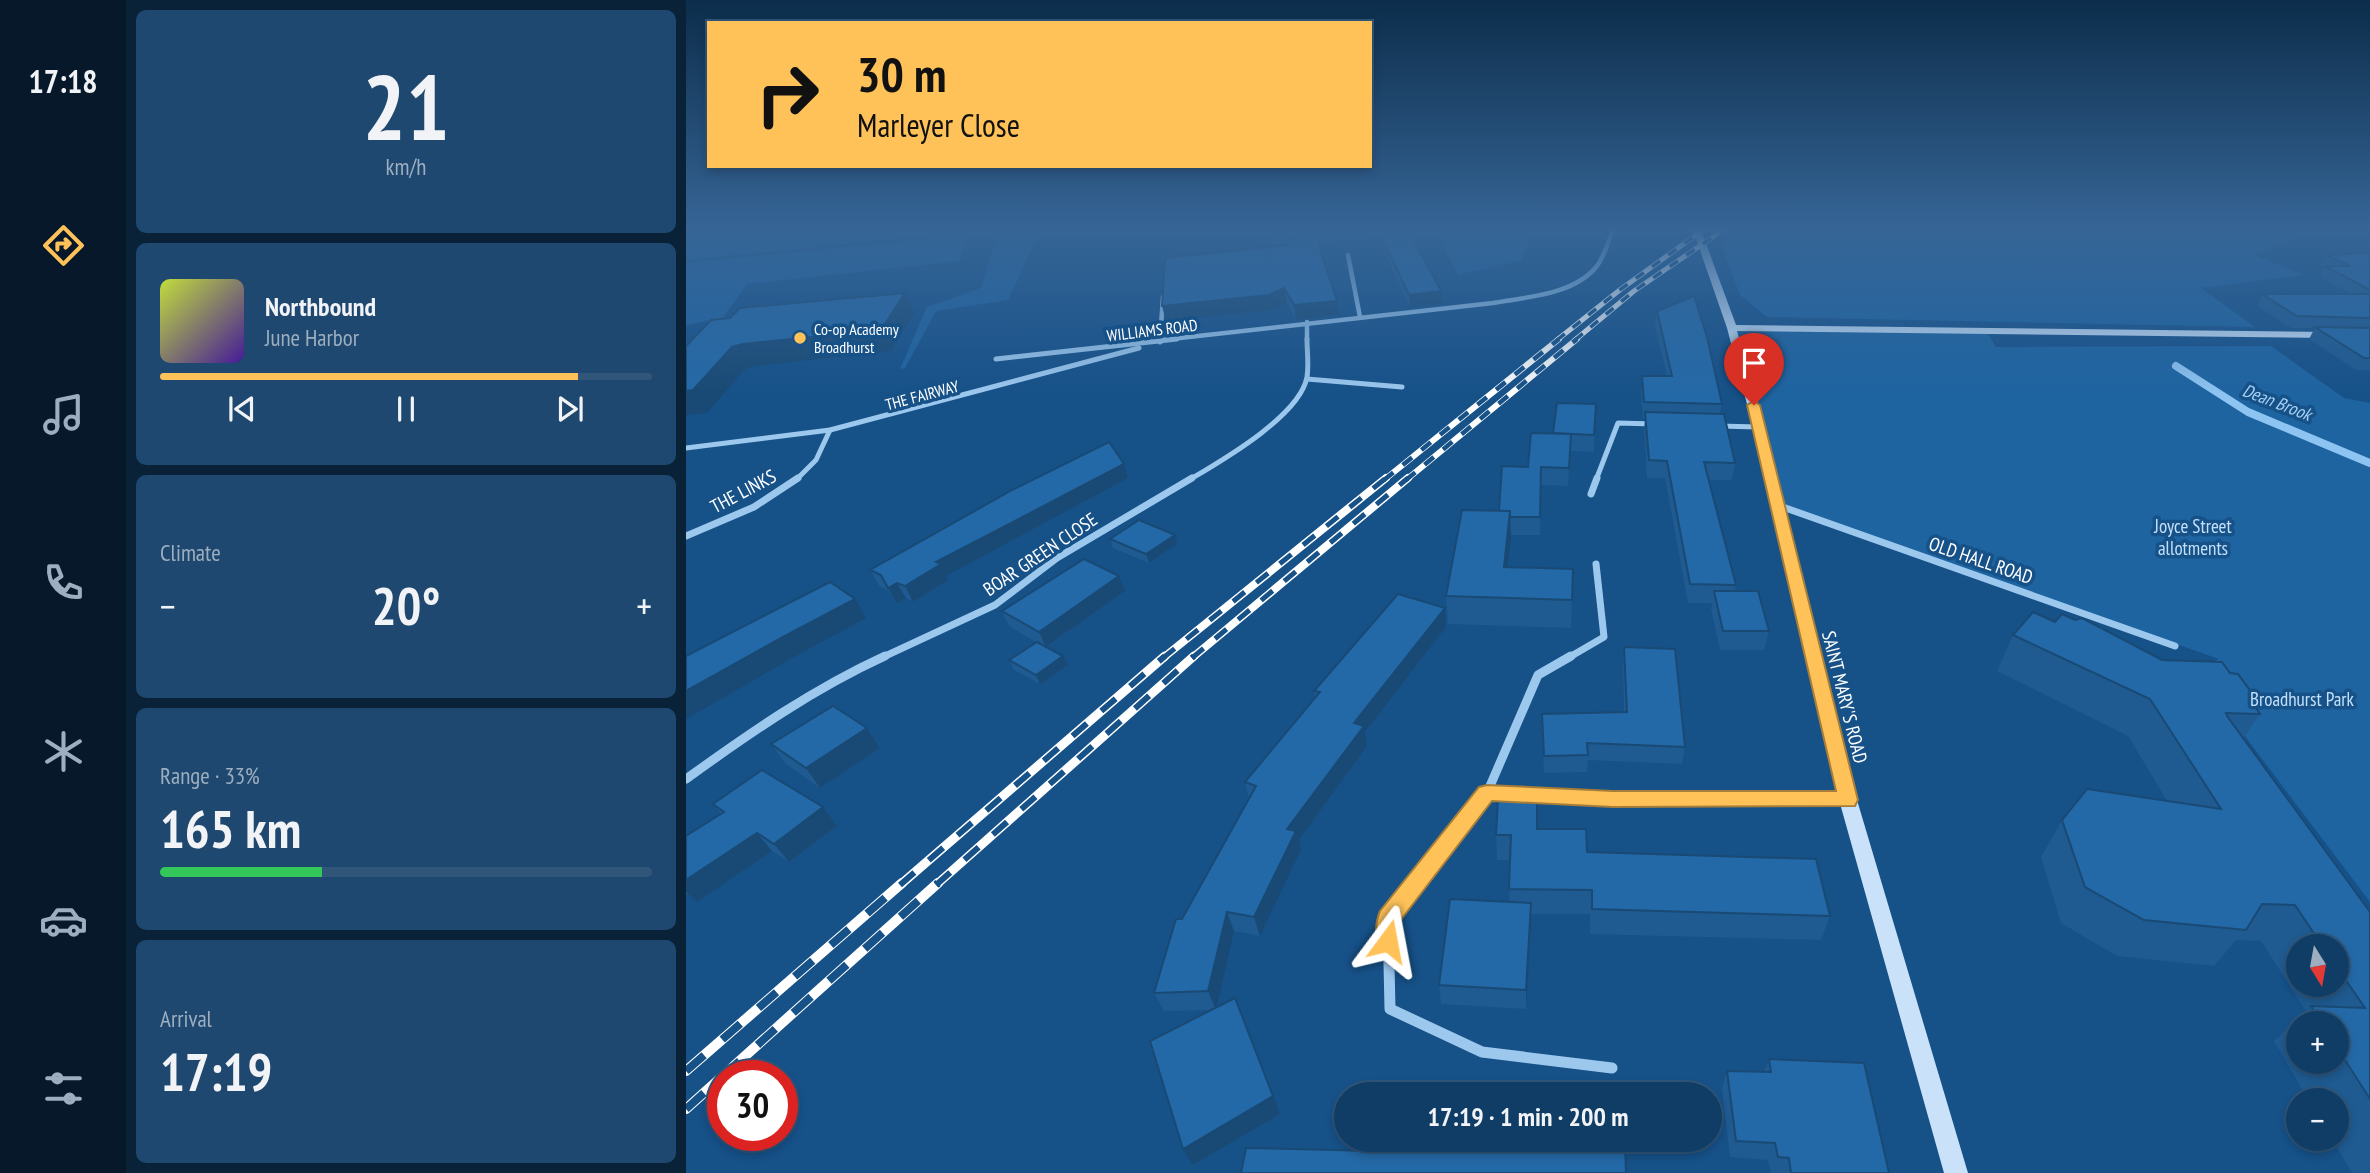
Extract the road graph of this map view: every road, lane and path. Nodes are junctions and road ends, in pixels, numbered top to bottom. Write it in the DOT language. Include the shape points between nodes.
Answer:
graph roads {
  1 [pos="1354,285"];
  2 [pos="1569,285"];
  3 [pos="1717,285"];
  4 [pos="1163,297"];
  5 [pos="1360,317"];
  6 [pos="1307,322"];
  7 [pos="1732,328"];
  8 [pos="2344,334"];
  9 [pos="1160,342"];
  10 [pos="996,359"];
  11 [pos="1307,379"];
  12 [pos="1402,387"];
  13 [pos="1657,424"];
  14 [pos="1708,425"];
  15 [pos="1759,427"];
  16 [pos="830,430"];
  17 [pos="686,448"];
  18 [pos="1591,494"];
  19 [pos="1777,505"];
  20 [pos="686,536"];
  21 [pos="1596,564"];
  22 [pos="2175,646"];
  23 [pos="686,779"];
  24 [pos="1487,793"];
  25 [pos="1848,800"];
  26 [pos="1612,1068"];
  27 [pos="1956,1173"];
  1 -- 5 [label="street"];
  2 -- 5 [label="street, WILLIAMS ROAD" via="1493,303"];
  3 -- 7 [label="street, SAINT MARY'S ROAD"];
  4 -- 9 [label="street"];
  5 -- 6 [label="street, WILLIAMS ROAD"];
  6 -- 9 [label="street, WILLIAMS ROAD"];
  6 -- 11 [label="street"];
  7 -- 8 [label="street"];
  7 -- 15 [label="street, SAINT MARY'S ROAD"];
  9 -- 10 [label="street, WILLIAMS ROAD"];
  9 -- 16 [label="street, THE FAIRWAY"];
  11 -- 12 [label="street"];
  11 -- 23 [label="street, BOAR GREEN CLOSE" via="1284,414 1233,454 1057,558 995,605 830,683"];
  13 -- 18 [label="street" via="1619,423"];
  14 -- 15 [label="street"];
  15 -- 19 [label="street, SAINT MARY'S ROAD"];
  16 -- 17 [label="street, THE FAIRWAY"];
  16 -- 20 [label="street, THE LINKS" via="815,462 785,488"];
  19 -- 22 [label="street, OLD HALL ROAD"];
  19 -- 25 [label="street, SAINT MARY'S ROAD"];
  21 -- 24 [label="street" via="1604,637 1538,675"];
  24 -- 25 [label="street" via="1613,799"];
  24 -- 26 [label="street" via="1388,919 1390,1009 1482,1052"];
  25 -- 27 [label="street, SAINT MARY'S ROAD"];
}
